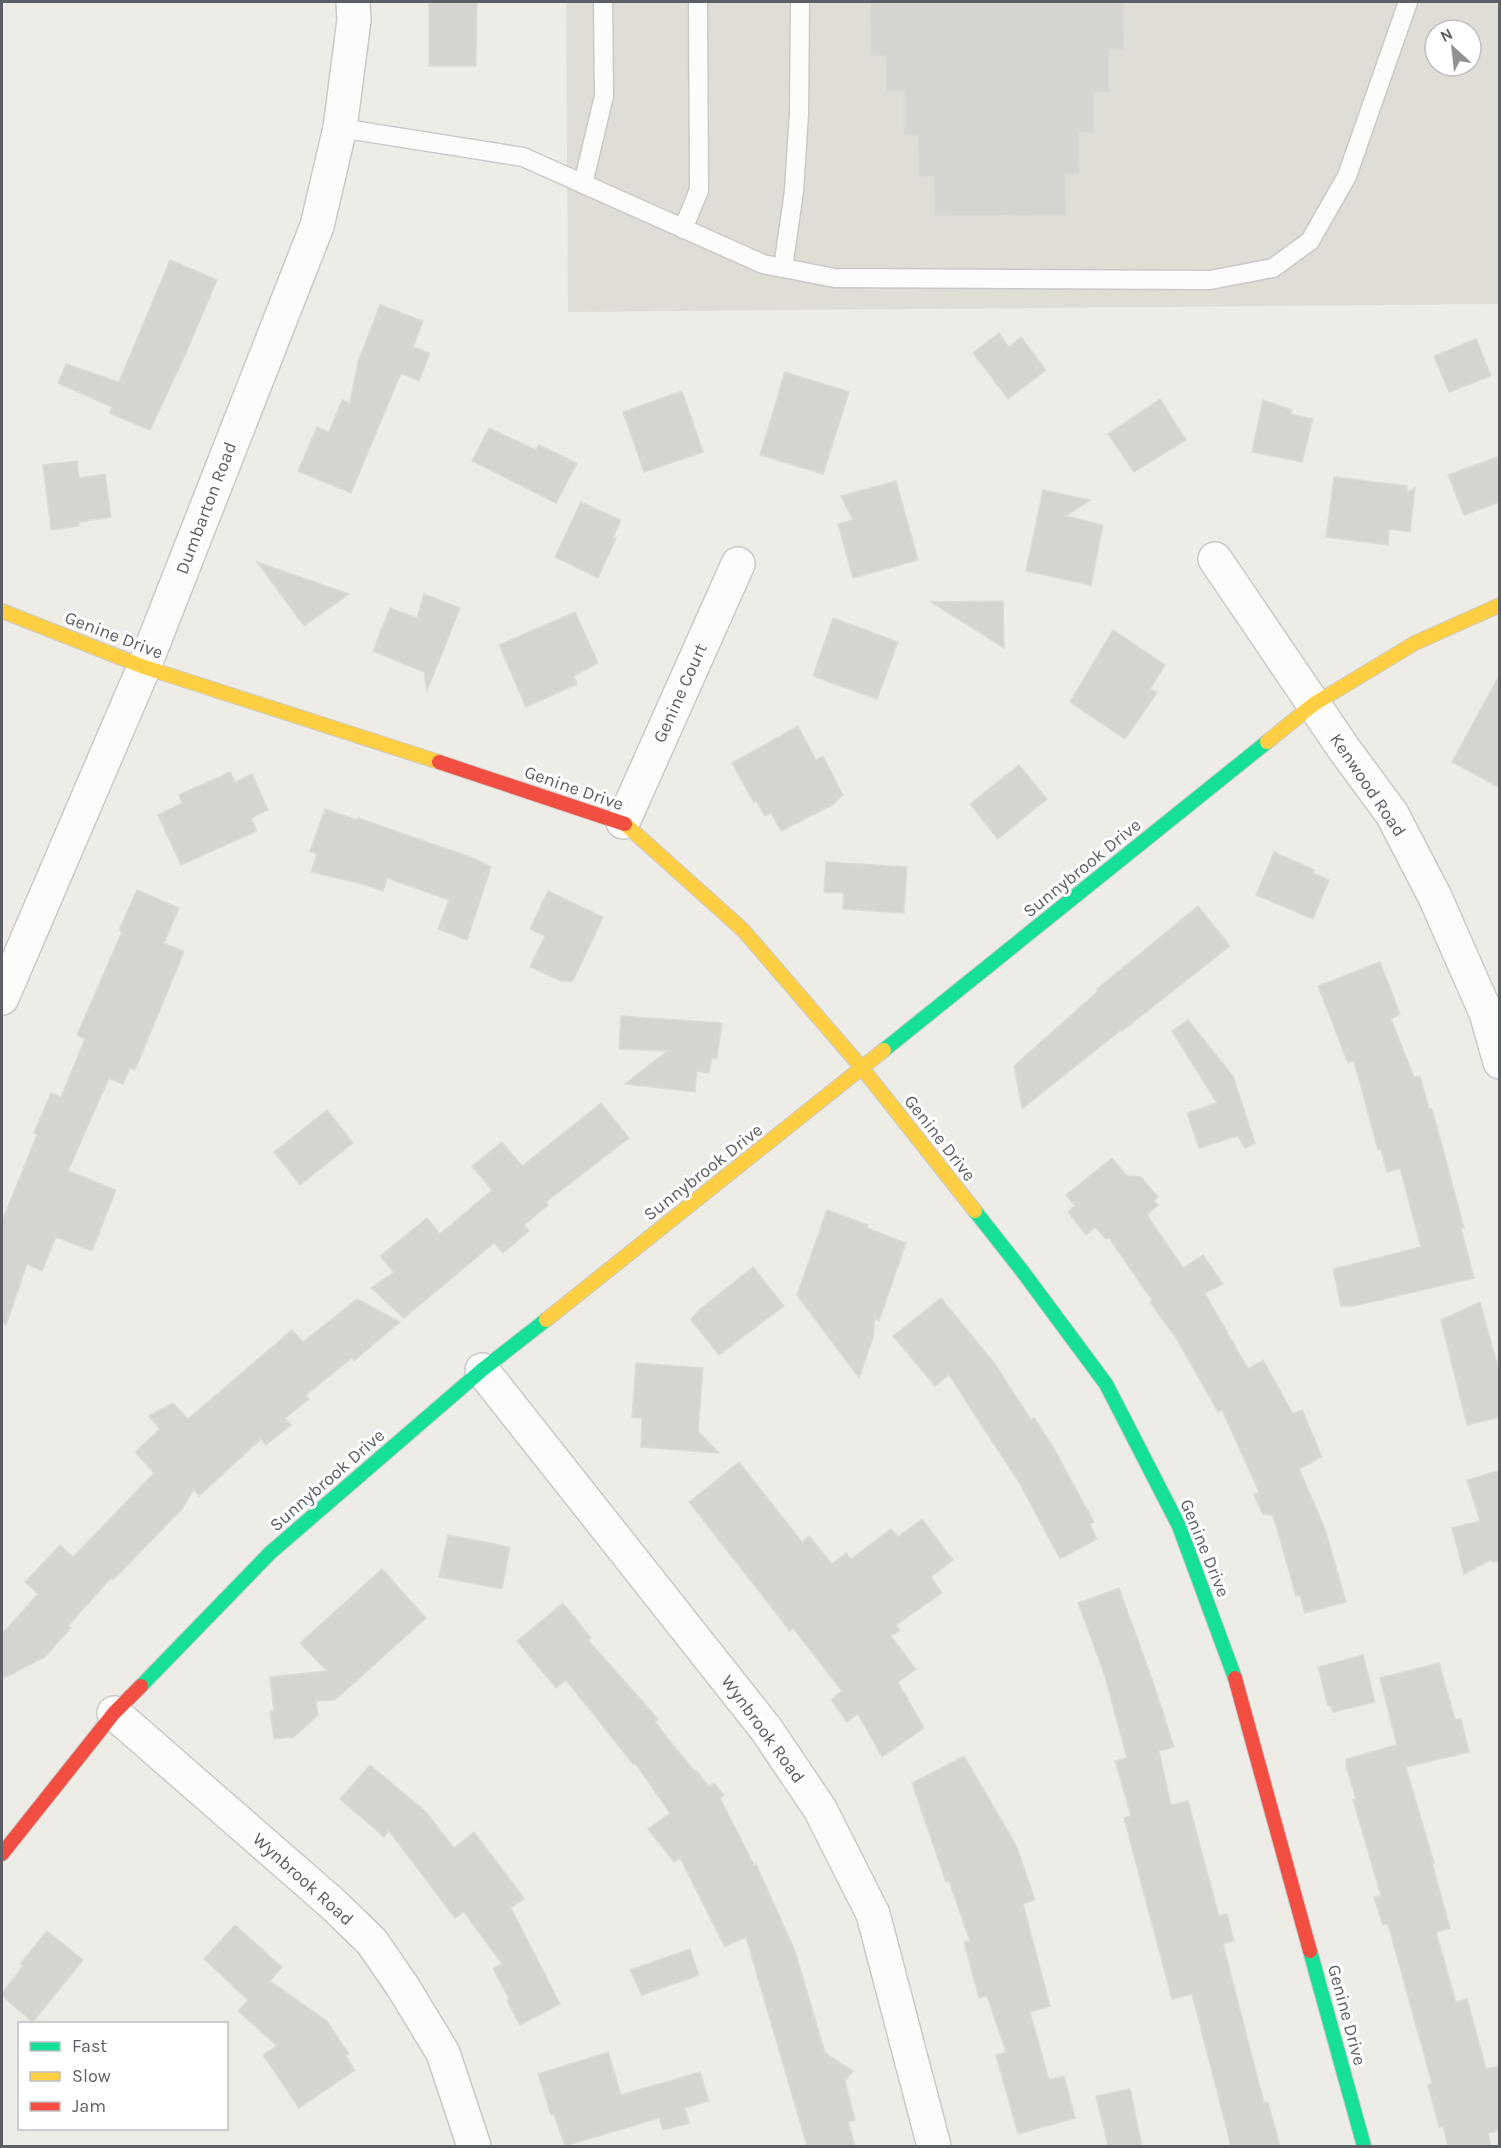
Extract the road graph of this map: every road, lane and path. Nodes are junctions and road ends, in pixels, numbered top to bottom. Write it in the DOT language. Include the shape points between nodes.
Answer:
graph roads {
  1 [pos="353,2"];
  2 [pos="603,2"];
  3 [pos="698,2"];
  4 [pos="800,2"];
  5 [pos="1408,2"];
  6 [pos="340,128"];
  7 [pos="583,184"];
  8 [pos="683,229"];
  9 [pos="783,268"];
  10 [pos="1215,559"];
  11 [pos="738,564"];
  12 [pos="1500,605"];
  13 [pos="2,611"];
  14 [pos="144,667"];
  15 [pos="1314,704"];
  16 [pos="623,822"];
  17 [pos="2,998"];
  18 [pos="1500,1062"];
  19 [pos="862,1068"];
  20 [pos="482,1370"];
  21 [pos="114,1713"];
  22 [pos="2,1854"];
  23 [pos="474,2146"];
  24 [pos="934,2146"];
  25 [pos="1364,2146"];
  1 -- 6 [label="street, Dumbarton Road"];
  2 -- 7 [label="lane" via="604,96"];
  3 -- 8 [label="lane" via="699,190"];
  4 -- 9 [label="lane" via="795,180"];
  5 -- 9 [label="lane" via="1347,176 1310,241 1273,268 1210,280 835,278"];
  6 -- 7 [label="lane" via="524,157"];
  6 -- 14 [label="street, Dumbarton Road" via="317,226"];
  7 -- 8 [label="lane"];
  8 -- 9 [label="lane" via="763,264"];
  10 -- 15 [label="street, Kenwood Road"];
  11 -- 16 [label="street, Genine Court"];
  12 -- 15 [label="street, Sunnybrook Drive" via="1415,643"];
  13 -- 14 [label="street, Genine Drive"];
  14 -- 16 [label="street, Genine Drive"];
  14 -- 17 [label="street, Dumbarton Road"];
  15 -- 18 [label="street, Kenwood Road" via="1392,814 1435,897 1486,1013"];
  15 -- 19 [label="street, Sunnybrook Drive"];
  16 -- 19 [label="street, Genine Drive" via="743,930"];
  19 -- 20 [label="street, Sunnybrook Drive"];
  19 -- 25 [label="street, Genine Drive" via="1106,1384 1179,1526 1235,1677"];
  20 -- 21 [label="street, Sunnybrook Drive" via="270,1553"];
  20 -- 24 [label="street, Wynbrook Road" via="766,1729 820,1809 873,1914"];
  21 -- 22 [label="street, Sunnybrook Drive"];
  21 -- 23 [label="street, Wynbrook Road" via="372,1942 443,2053"];
}
